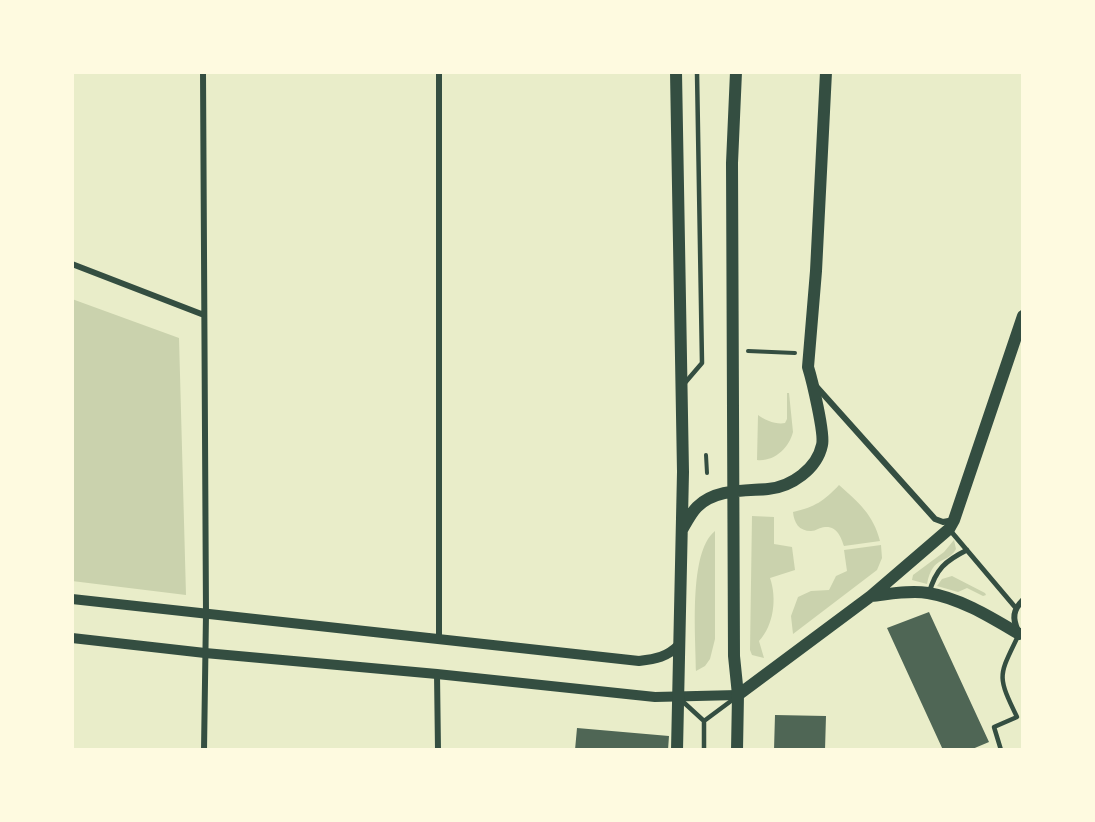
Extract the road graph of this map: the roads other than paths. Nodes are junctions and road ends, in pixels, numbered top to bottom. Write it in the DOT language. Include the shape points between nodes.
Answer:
graph roads {
  1 [pos="202,72"];
  2 [pos="439,72"];
  3 [pos="676,72"];
  4 [pos="697,72"];
  5 [pos="727,72"];
  6 [pos="736,72"];
  7 [pos="826,72"];
  8 [pos="732,163"];
  9 [pos="72,264"];
  10 [pos="204,315"];
  11 [pos="1023,316"];
  12 [pos="813,382"];
  13 [pos="683,386"];
  14 [pos="733,490"];
  15 [pos="952,525"];
  16 [pos="681,531"];
  17 [pos="967,550"];
  18 [pos="929,593"];
  19 [pos="872,596"];
  20 [pos="72,599"];
  21 [pos="1023,600"];
  22 [pos="1016,607"];
  23 [pos="206,614"];
  24 [pos="1021,636"];
  25 [pos="72,638"];
  26 [pos="439,639"];
  27 [pos="679,645"];
  28 [pos="205,653"];
  29 [pos="437,674"];
  30 [pos="738,696"];
  31 [pos="678,697"];
  32 [pos="704,721"];
  33 [pos="204,750"];
  34 [pos="438,750"];
  35 [pos="677,750"];
  36 [pos="704,750"];
  37 [pos="737,750"];
  38 [pos="1001,750"];
  1 -- 10 [label="street"];
  2 -- 26 [label="street"];
  3 -- 13 [label="main road"];
  4 -- 13 [label="lane" via="702,363"];
  5 -- 8 [label="main road" via="727,143"];
  6 -- 8 [label="main road"];
  7 -- 12 [label="main road" via="808,367"];
  8 -- 14 [label="main road"];
  9 -- 10 [label="street"];
  10 -- 23 [label="street"];
  11 -- 15 [label="main road"];
  12 -- 14 [label="main road" via="823,444 815,460 787,485"];
  12 -- 15 [label="street" via="935,519"];
  13 -- 16 [label="main road"];
  14 -- 16 [label="main road" via="697,507"];
  14 -- 30 [label="main road" via="734,656"];
  15 -- 17 [label="street"];
  15 -- 19 [label="main road"];
  16 -- 27 [label="main road"];
  17 -- 18 [label="street" via="949,559 936,573"];
  17 -- 22 [label="street"];
  18 -- 19 [label="main road"];
  18 -- 24 [label="main road" via="976,610"];
  19 -- 30 [label="main road"];
  20 -- 23 [label="street"];
  21 -- 22 [label="street"];
  22 -- 24 [label="street" via="1013,617"];
  23 -- 26 [label="street"];
  23 -- 28 [label="street"];
  24 -- 38 [label="lane" via="1002,669 1002,685 1017,717 994,727"];
  25 -- 28 [label="street"];
  26 -- 27 [label="street" via="639,661 668,655"];
  27 -- 31 [label="main road"];
  28 -- 29 [label="street"];
  28 -- 33 [label="street"];
  29 -- 31 [label="street"];
  29 -- 34 [label="street"];
  30 -- 31 [label="street"];
  30 -- 32 [label="lane"];
  30 -- 37 [label="main road"];
  31 -- 32 [label="lane"];
  31 -- 35 [label="main road"];
  32 -- 36 [label="lane"];
}
